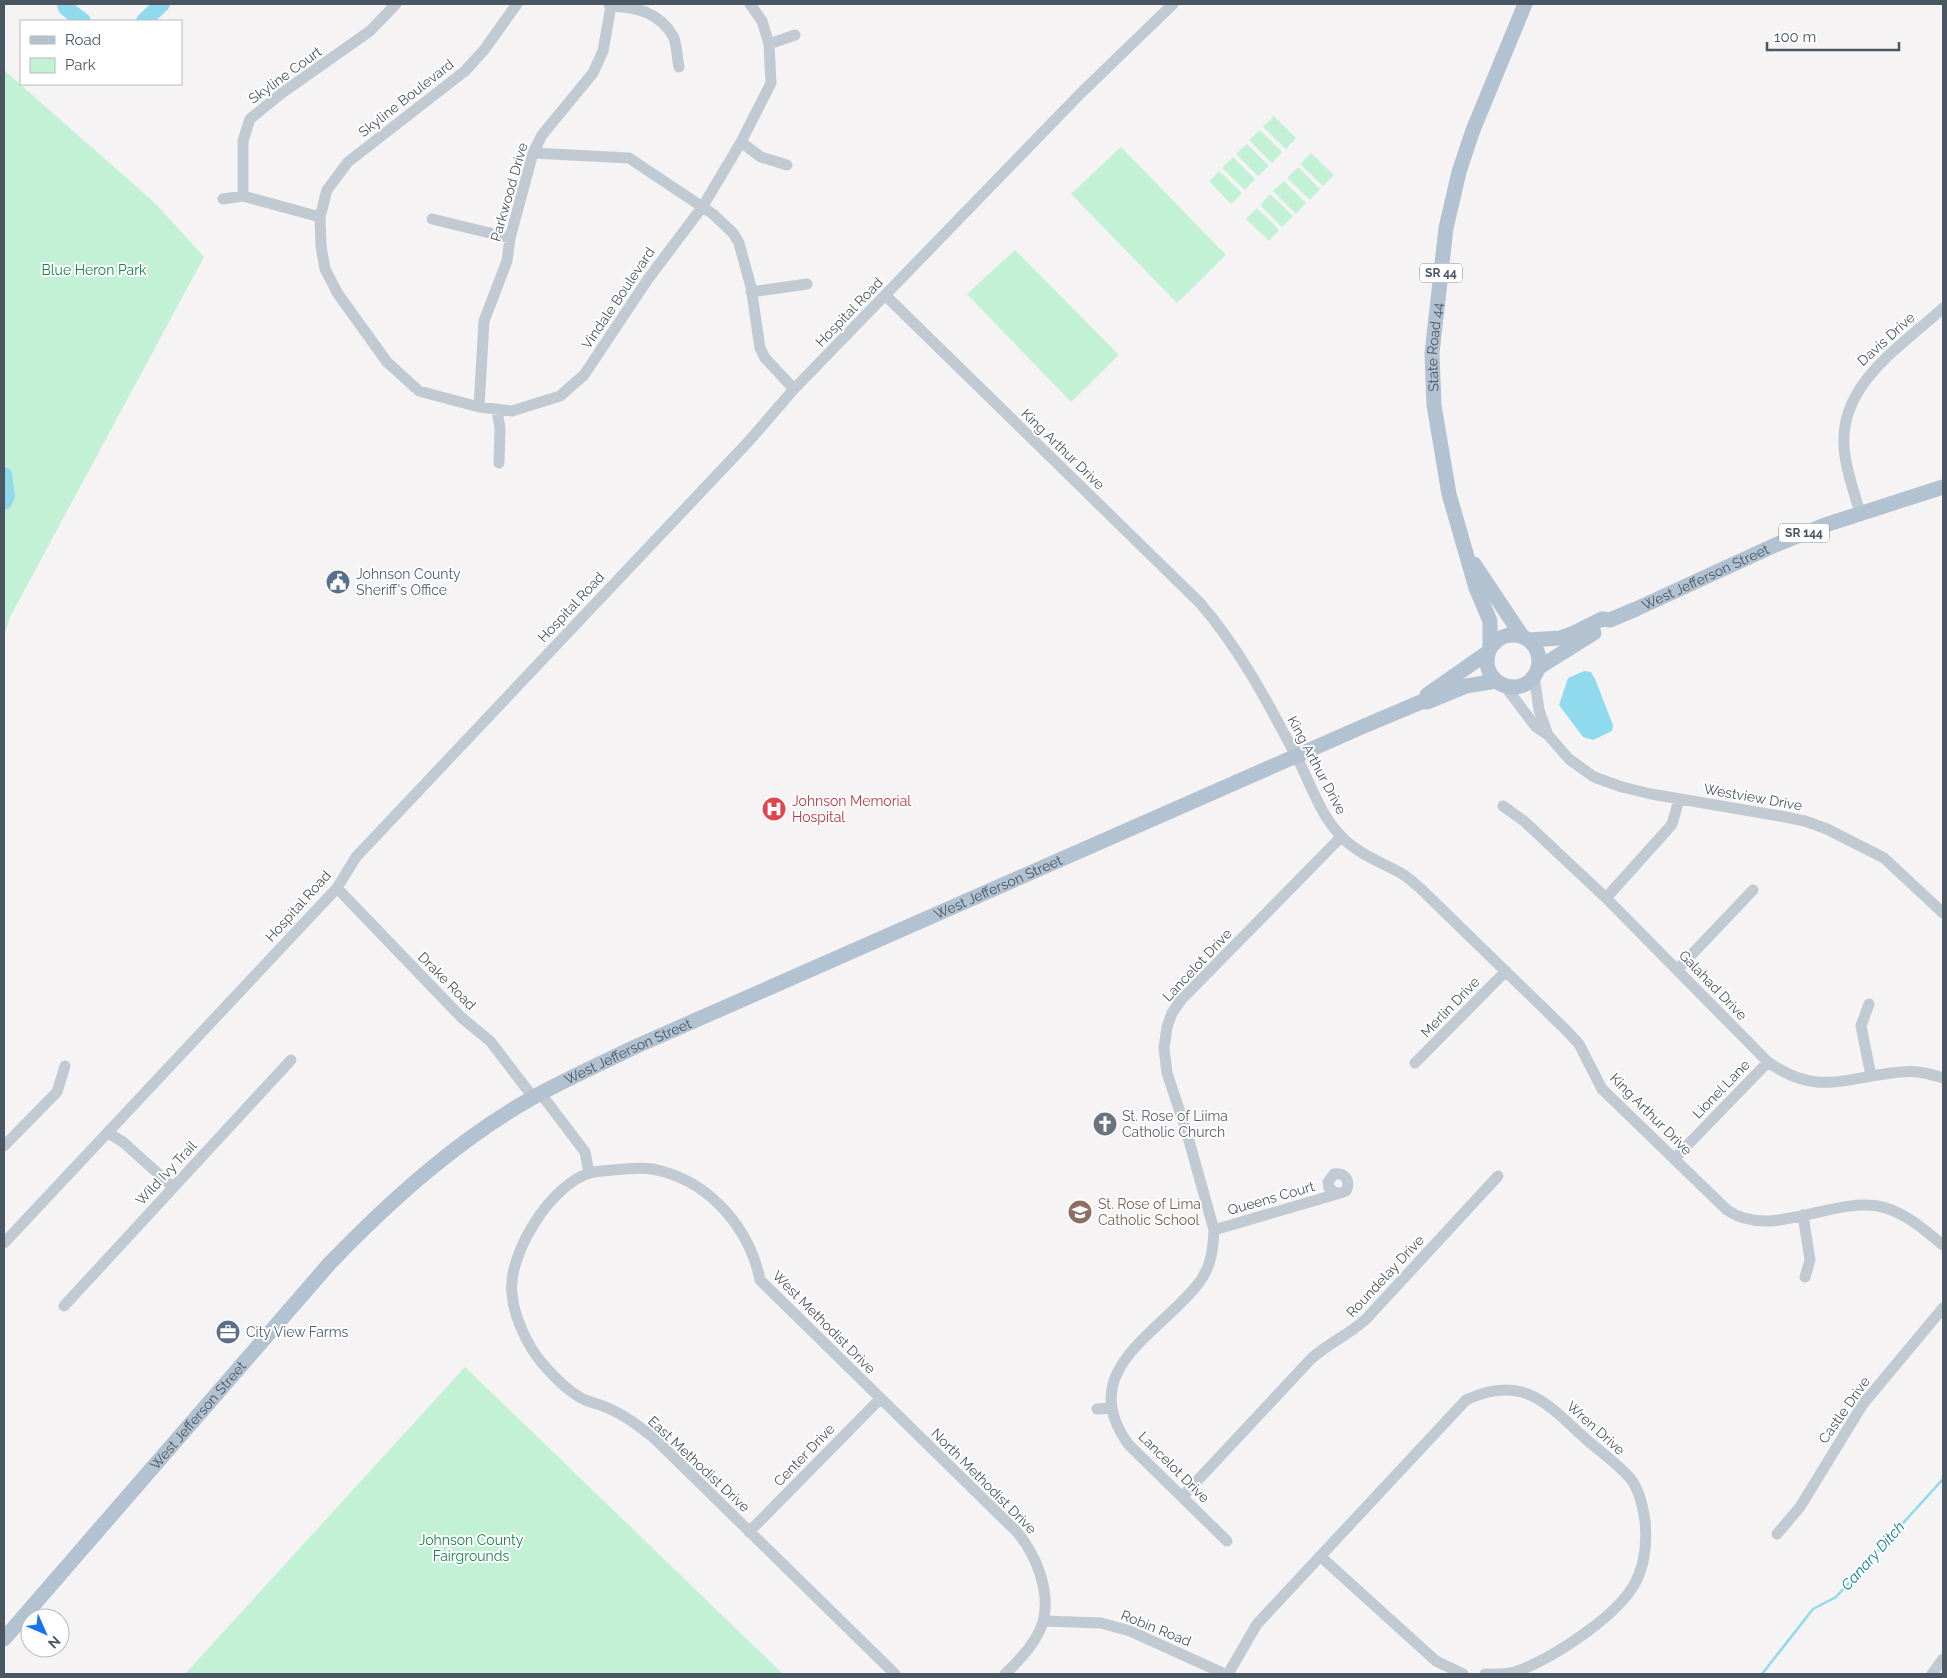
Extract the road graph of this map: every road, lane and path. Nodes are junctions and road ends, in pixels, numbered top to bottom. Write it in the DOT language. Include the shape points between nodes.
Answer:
graph roads {
  1 [pos="396,4"];
  2 [pos="517,4"];
  3 [pos="750,4"];
  4 [pos="1173,4"];
  5 [pos="1525,4"];
  6 [pos="610,5"];
  7 [pos="796,35"];
  8 [pos="769,44"];
  9 [pos="679,67"];
  10 [pos="741,142"];
  11 [pos="533,153"];
  12 [pos="787,165"];
  13 [pos="242,196"];
  14 [pos="223,199"];
  15 [pos="703,206"];
  16 [pos="320,216"];
  17 [pos="432,219"];
  18 [pos="510,238"];
  19 [pos="807,284"];
  20 [pos="751,292"];
  21 [pos="885,295"];
  22 [pos="1943,308"];
  23 [pos="794,389"];
  24 [pos="479,407"];
  25 [pos="497,409"];
  26 [pos="499,463"];
  27 [pos="1943,487"];
  28 [pos="1860,513"];
  29 [pos="1467,552"];
  30 [pos="1610,620"];
  31 [pos="1526,638"];
  32 [pos="1489,650"];
  33 [pos="1536,672"];
  34 [pos="1500,683"];
  35 [pos="1421,702"];
  36 [pos="1548,735"];
  37 [pos="1296,756"];
  38 [pos="1679,800"];
  39 [pos="1503,806"];
  40 [pos="1341,837"];
  41 [pos="337,888"];
  42 [pos="1753,890"];
  43 [pos="1606,898"];
  44 [pos="1943,913"];
  45 [pos="1677,970"];
  46 [pos="1506,971"];
  47 [pos="1868,1004"];
  48 [pos="291,1060"];
  49 [pos="1768,1062"];
  50 [pos="1415,1063"];
  51 [pos="65,1066"];
  52 [pos="1871,1076"];
  53 [pos="1943,1078"];
  54 [pos="537,1095"];
  55 [pos="108,1133"];
  56 [pos="4,1146"];
  57 [pos="1674,1159"];
  58 [pos="589,1173"];
  59 [pos="1498,1176"];
  60 [pos="172,1187"];
  61 [pos="1337,1194"];
  62 [pos="1803,1215"];
  63 [pos="1214,1230"];
  64 [pos="5,1237"];
  65 [pos="1943,1245"];
  66 [pos="1805,1277"];
  67 [pos="64,1306"];
  68 [pos="1943,1308"];
  69 [pos="880,1399"];
  70 [pos="1112,1408"];
  71 [pos="1097,1409"];
  72 [pos="1183,1496"];
  73 [pos="749,1532"];
  74 [pos="1778,1534"];
  75 [pos="1227,1540"];
  76 [pos="1320,1556"];
  77 [pos="1043,1621"];
  78 [pos="4,1639"];
  79 [pos="1943,1659"];
  80 [pos="895,1674"];
  81 [pos="1005,1674"];
  82 [pos="1227,1674"];
  83 [pos="1463,1674"];
  84 [pos="1485,1674"];
  85 [pos="1932,1674"];
  1 -- 13 [label="street, Skyline Court" via="370,31 250,119 243,141"];
  2 -- 16 [label="street, Skyline Boulevard" via="465,71 348,162 327,190"];
  3 -- 8 [label="street, Vindale Boulevard" via="762,22"];
  4 -- 21 [label="street, Hospital Road" via="1080,94"];
  5 -- 29 [label="main road, State Road 44 / SR 44" via="1459,172 1446,228 1437,301 1432,353 1436,414 1449,494"];
  6 -- 9 [label="street" via="656,15 673,36"];
  6 -- 11 [label="street, Parkwood Drive" via="603,51 593,73 542,135"];
  7 -- 8 [label="street"];
  8 -- 10 [label="street, Vindale Boulevard" via="771,83"];
  10 -- 12 [label="street" via="761,157"];
  10 -- 15 [label="street, Vindale Boulevard"];
  11 -- 15 [label="street" via="629,158"];
  11 -- 18 [label="street, Parkwood Drive"];
  13 -- 14 [label="street"];
  13 -- 16 [label="street"];
  15 -- 20 [label="street" via="733,233 739,243"];
  15 -- 25 [label="street, Vindale Boulevard" via="648,278 584,375 560,396 512,412"];
  16 -- 24 [label="street, Skyline Boulevard" via="325,269 338,294 387,362 419,392"];
  17 -- 18 [label="street"];
  18 -- 24 [label="street, Parkwood Drive" via="507,261 484,322"];
  19 -- 20 [label="street"];
  20 -- 23 [label="street" via="764,358"];
  21 -- 23 [label="street, Hospital Road"];
  21 -- 37 [label="street, King Arthur Drive" via="1200,603 1241,657"];
  22 -- 28 [label="street, Davis Drive" via="1865,379 1848,411 1844,447"];
  23 -- 41 [label="street, Hospital Road" via="356,856"];
  24 -- 25 [label="street, Vindale Boulevard"];
  25 -- 26 [label="street"];
  27 -- 28 [label="main road, West Jefferson Street / SR 144"];
  28 -- 30 [label="main road, West Jefferson Street / SR 144" via="1773,546"];
  29 -- 31 [label="main road, State Road 44 / SR 44"];
  29 -- 32 [label="main road, State Road 44 / SR 44" via="1476,588 1490,621"];
  30 -- 31 [label="main road, West Jefferson Street / SR 144" via="1602,619 1560,638"];
  30 -- 33 [label="main road, West Jefferson Street / SR 144"];
  31 -- 32 [label="main road" via="1507,635"];
  31 -- 33 [label="main road" via="1538,653"];
  32 -- 34 [label="main road" via="1487,666"];
  32 -- 35 [label="main road, West Jefferson Street"];
  33 -- 34 [label="main road" via="1521,686"];
  33 -- 36 [label="street, Westview Drive" via="1538,710"];
  34 -- 35 [label="main road, West Jefferson Street" via="1466,686"];
  34 -- 36 [label="street, Westview Drive" via="1536,727"];
  35 -- 37 [label="main road, West Jefferson Street"];
  36 -- 38 [label="street, Westview Drive" via="1569,759 1594,777"];
  37 -- 40 [label="street, King Arthur Drive" via="1320,807"];
  37 -- 54 [label="main road, West Jefferson Street" via="637,1046"];
  38 -- 43 [label="street" via="1672,824"];
  38 -- 44 [label="street, Westview Drive" via="1780,816 1827,829 1884,858"];
  39 -- 43 [label="street, Galahad Drive" via="1524,821"];
  40 -- 46 [label="street, King Arthur Drive" via="1362,854 1399,872 1421,889"];
  40 -- 63 [label="street, Lancelot Drive" via="1191,989 1172,1013 1167,1027 1164,1048 1167,1073"];
  41 -- 54 [label="street, Drake Road" via="462,1018 490,1041"];
  41 -- 55 [label="street, Hospital Road"];
  42 -- 45 [label="street"];
  43 -- 45 [label="street, Galahad Drive"];
  45 -- 49 [label="street, Galahad Drive"];
  46 -- 50 [label="street, Merlin Drive"];
  46 -- 57 [label="street, King Arthur Drive" via="1579,1044 1602,1089"];
  47 -- 52 [label="street" via="1861,1026"];
  48 -- 60 [label="street, Wild Ivy Trail"];
  49 -- 52 [label="street, Galahad Drive" via="1793,1078 1805,1081 1831,1083"];
  49 -- 57 [label="street, Lionel Lane"];
  51 -- 56 [label="street" via="57,1092"];
  52 -- 53 [label="street, Galahad Drive" via="1903,1071"];
  54 -- 58 [label="street, Drake Road" via="585,1152"];
  54 -- 78 [label="main road, West Jefferson Street" via="429,1169 330,1263"];
  55 -- 60 [label="street" via="123,1142"];
  55 -- 64 [label="street, Hospital Road"];
  57 -- 62 [label="street, King Arthur Drive" via="1736,1216 1764,1221"];
  58 -- 69 [label="street, West Methodist Drive" via="638,1168 662,1171 688,1182 716,1200 749,1244 760,1280"];
  58 -- 73 [label="street, East Methodist Drive" via="551,1202 530,1228 517,1262 511,1293 519,1322 541,1361 556,1378 583,1399 610,1409 654,1438"];
  59 -- 72 [label="street, Roundelay Drive" via="1356,1329 1310,1358"];
  60 -- 67 [label="street, Wild Ivy Trail"];
  61 -- 63 [label="street, Queens Court"];
  62 -- 65 [label="street, King Arthur Drive" via="1859,1204 1880,1206 1902,1214"];
  62 -- 66 [label="street" via="1810,1260"];
  63 -- 70 [label="street, Lancelot Drive" via="1212,1258 1198,1284 1130,1351 1120,1367 1113,1385"];
  68 -- 74 [label="street, Castle Drive" via="1863,1404 1800,1507"];
  69 -- 73 [label="street, Center Drive"];
  69 -- 77 [label="street, North Methodist Drive" via="1027,1544 1043,1588"];
  70 -- 71 [label="street"];
  70 -- 72 [label="street, Lancelot Drive" via="1118,1429 1129,1445"];
  72 -- 75 [label="street, Lancelot Drive"];
  73 -- 80 [label="street"];
  76 -- 82 [label="street, Wren Drive" via="1257,1624"];
  76 -- 83 [label="street" via="1436,1661"];
  76 -- 84 [label="street, Wren Drive" via="1466,1400 1500,1390 1540,1398 1632,1479 1644,1507 1644,1563 1631,1591 1607,1617 1568,1645 1514,1672"];
  77 -- 81 [label="street, North Methodist Drive" via="1018,1662"];
  77 -- 82 [label="street, Robin Road" via="1101,1623 1130,1631"];
  79 -- 85 [label="street"];
}
